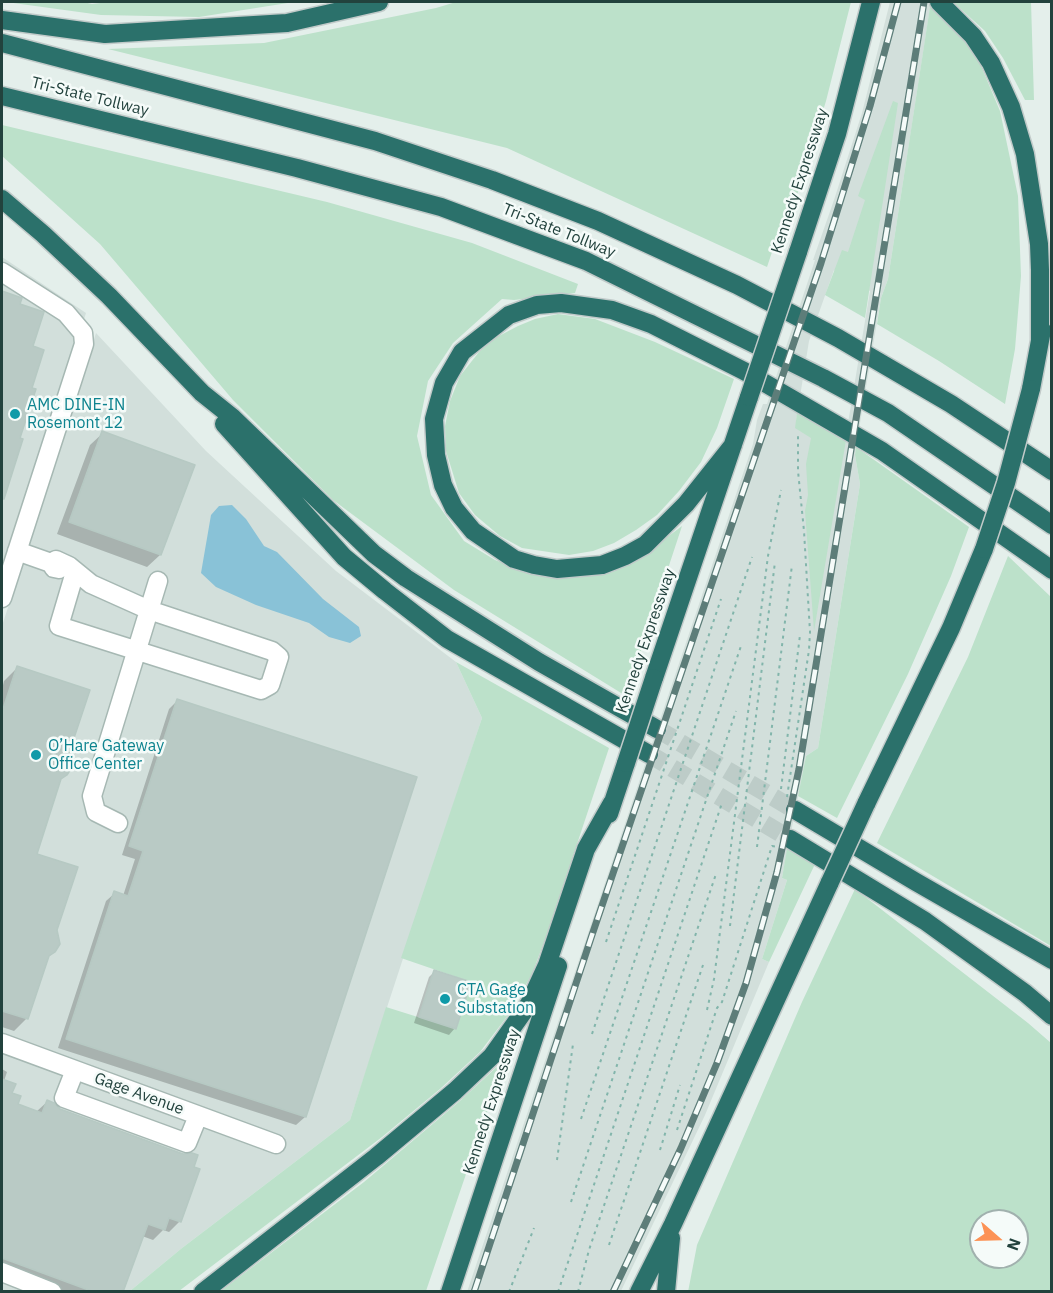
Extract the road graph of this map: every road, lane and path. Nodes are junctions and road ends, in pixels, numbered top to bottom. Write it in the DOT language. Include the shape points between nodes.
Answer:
graph roads {
  1 [pos="378,2"];
  2 [pos="871,2"];
  3 [pos="939,2"];
  4 [pos="2,20"];
  5 [pos="2,43"];
  6 [pos="2,96"];
  7 [pos="2,199"];
  8 [pos="1052,257"];
  9 [pos="2,272"];
  10 [pos="1040,341"];
  11 [pos="202,393"];
  12 [pos="798,434"];
  13 [pos="733,445"];
  14 [pos="1052,471"];
  15 [pos="782,490"];
  16 [pos="1052,525"];
  17 [pos="1017,547"];
  18 [pos="17,551"];
  19 [pos="752,557"];
  20 [pos="775,562"];
  21 [pos="792,565"];
  22 [pos="1052,570"];
  23 [pos="75,572"];
  24 [pos="158,581"];
  25 [pos="1052,585"];
  26 [pos="2,598"];
  27 [pos="721,599"];
  28 [pos="149,610"];
  29 [pos="800,635"];
  30 [pos="742,643"];
  31 [pos="137,651"];
  32 [pos="735,711"];
  33 [pos="657,729"];
  34 [pos="649,753"];
  35 [pos="781,789"];
  36 [pos="612,803"];
  37 [pos="722,803"];
  38 [pos="791,806"];
  39 [pos="118,823"];
  40 [pos="783,843"];
  41 [pos="757,847"];
  42 [pos="716,874"];
  43 [pos="730,926"];
  44 [pos="1010,935"];
  45 [pos="606,942"];
  46 [pos="1052,960"];
  47 [pos="703,965"];
  48 [pos="1052,973"];
  49 [pos="707,1010"];
  50 [pos="1052,1016"];
  51 [pos="592,1034"];
  52 [pos="2,1043"];
  53 [pos="573,1044"];
  54 [pos="75,1070"];
  55 [pos="680,1085"];
  56 [pos="198,1116"];
  57 [pos="581,1119"];
  58 [pos="677,1130"];
  59 [pos="276,1144"];
  60 [pos="660,1150"];
  61 [pos="557,1160"];
  62 [pos="571,1202"];
  63 [pos="673,1224"];
  64 [pos="534,1228"];
  65 [pos="609,1245"];
  66 [pos="2,1272"];
  67 [pos="52,1292"];
  68 [pos="203,1292"];
  69 [pos="450,1292"];
  70 [pos="509,1292"];
  71 [pos="558,1292"];
  72 [pos="578,1292"];
  73 [pos="639,1292"];
  74 [pos="666,1292"];
  1 -- 4 [label="highway" via="287,23 105,34"];
  2 -- 13 [label="highway, Kennedy Expressway, bridge" via="837,134"];
  3 -- 10 [label="highway" via="973,36 991,63 1011,107 1025,154 1039,244"];
  5 -- 14 [label="highway, Tri-State Tollway" via="375,141 598,221 737,285 838,338 951,404"];
  6 -- 16 [label="highway, Tri-State Tollway" via="441,207 586,261 888,413"];
  7 -- 11 [label="highway" via="110,296"];
  8 -- 10 [label="highway"];
  9 -- 18 [label="street" via="66,313 83,333 84,344"];
  10 -- 63 [label="highway, bridge" via="1009,471 984,549 951,628"];
  11 -- 33 [label="highway" via="232,417 374,555 539,662"];
  11 -- 34 [label="highway" via="224,424 321,533 385,591 447,639"];
  12 -- 38 [label="path" via="810,632"];
  13 -- 17 [label="highway" via="687,504 645,545 602,565 557,569 514,559 473,531 454,508 438,465 434,419 444,383 462,352 509,315 537,305 561,303 612,310 651,324 744,371 843,428 882,451"];
  13 -- 36 [label="highway, Kennedy Expressway, bridge"];
  15 -- 49 [label="path" via="768,556"];
  17 -- 22 [label="highway"];
  17 -- 25 [label="highway"];
  18 -- 23 [label="street"];
  18 -- 26 [label="street"];
  19 -- 51 [label="path"];
  20 -- 43 [label="path"];
  21 -- 41 [label="path"];
  23 -- 28 [label="street" via="91,584"];
  23 -- 31 [label="street" via="59,626"];
  24 -- 28 [label="street"];
  27 -- 45 [label="path"];
  28 -- 31 [label="street"];
  28 -- 31 [label="street" via="272,651 279,657 270,685 261,690"];
  29 -- 35 [label="path"];
  30 -- 57 [label="path"];
  31 -- 39 [label="street" via="92,796 96,812"];
  32 -- 62 [label="path"];
  36 -- 68 [label="highway" via="586,849 547,965 529,1004 492,1056 376,1157"];
  36 -- 69 [label="highway, Kennedy Expressway"];
  37 -- 71 [label="path"];
  38 -- 44 [label="highway"];
  40 -- 50 [label="highway" via="925,921"];
  40 -- 58 [label="path" via="772,846"];
  42 -- 72 [label="path"];
  44 -- 46 [label="highway"];
  44 -- 48 [label="highway"];
  47 -- 65 [label="path"];
  52 -- 54 [label="street, Gage Avenue"];
  53 -- 61 [label="path"];
  54 -- 56 [label="street, Gage Avenue"];
  54 -- 56 [label="street" via="64,1098 187,1143"];
  55 -- 60 [label="path"];
  56 -- 59 [label="street, Gage Avenue"];
  63 -- 73 [label="highway"];
  63 -- 74 [label="highway"];
  64 -- 70 [label="path"];
  66 -- 67 [label="street"];
}
